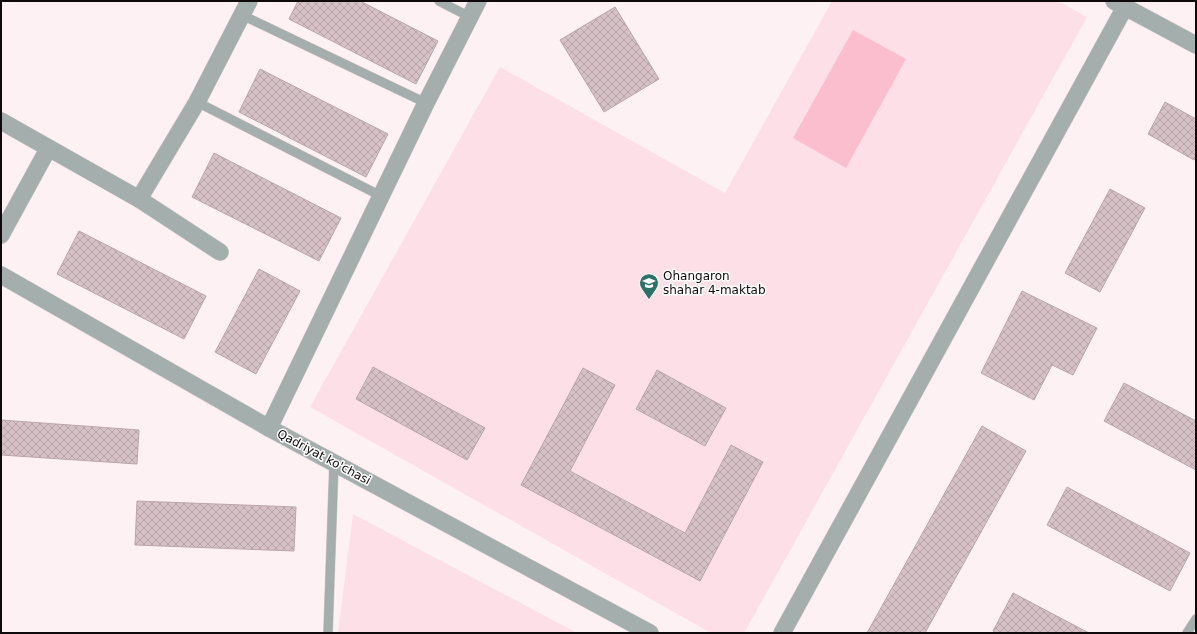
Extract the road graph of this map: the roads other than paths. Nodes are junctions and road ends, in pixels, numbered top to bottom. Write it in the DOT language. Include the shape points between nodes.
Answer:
graph roads {
  1 [pos="439,1"];
  2 [pos="478,1"];
  3 [pos="1119,4"];
  4 [pos="245,8"];
  5 [pos="470,17"];
  6 [pos="1196,45"];
  7 [pos="197,102"];
  8 [pos="426,103"];
  9 [pos="1,121"];
  10 [pos="48,149"];
  11 [pos="381,196"];
  12 [pos="139,199"];
  13 [pos="1,235"];
  14 [pos="220,252"];
  15 [pos="1,275"];
  16 [pos="269,428"];
  17 [pos="334,462"];
  18 [pos="1196,619"];
  19 [pos="328,633"];
  20 [pos="650,633"];
  21 [pos="782,633"];
  22 [pos="1187,633"];
  1 -- 5 [label="lane"];
  2 -- 5 [label="street"];
  3 -- 6 [label="street"];
  3 -- 21 [label="street"];
  4 -- 7 [label="street"];
  4 -- 8 [label="lane"];
  5 -- 8 [label="street"];
  7 -- 11 [label="lane"];
  7 -- 12 [label="street"];
  8 -- 11 [label="street"];
  9 -- 10 [label="street"];
  10 -- 12 [label="street"];
  10 -- 13 [label="street"];
  11 -- 16 [label="street"];
  12 -- 14 [label="street"];
  15 -- 16 [label="street, Qadriyat ko'chasi"];
  16 -- 17 [label="street, Qadriyat ko'chasi"];
  17 -- 19 [label="lane"];
  17 -- 20 [label="street, Qadriyat ko'chasi"];
  18 -- 22 [label="lane"];
}
